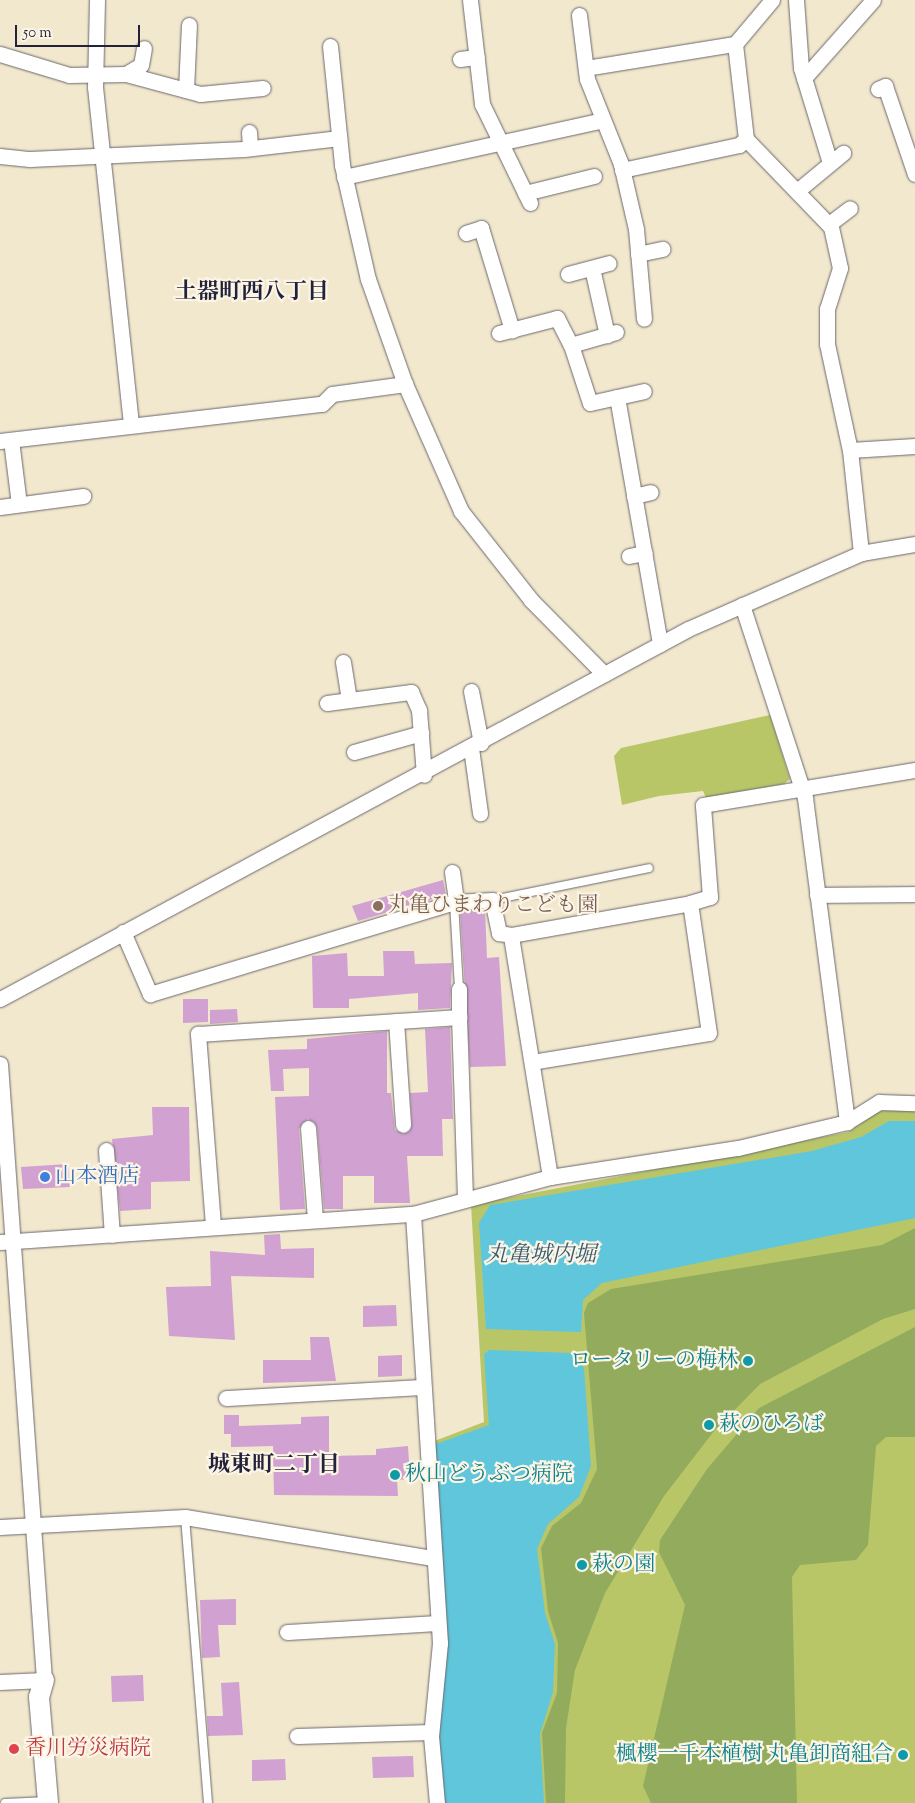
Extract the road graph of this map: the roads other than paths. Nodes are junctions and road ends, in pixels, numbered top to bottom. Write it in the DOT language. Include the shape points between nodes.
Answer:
graph roads {
  1 [pos="97,0"];
  2 [pos="470,0"];
  3 [pos="772,0"];
  4 [pos="796,0"];
  5 [pos="873,0"];
  6 [pos="579,15"];
  7 [pos="189,25"];
  8 [pos="735,44"];
  9 [pos="330,46"];
  10 [pos="144,48"];
  11 [pos="0,54"];
  12 [pos="477,57"];
  13 [pos="460,59"];
  14 [pos="586,68"];
  15 [pos="126,74"];
  16 [pos="96,76"];
  17 [pos="804,78"];
  18 [pos="264,88"];
  19 [pos="878,89"];
  20 [pos="186,90"];
  21 [pos="603,120"];
  22 [pos="249,132"];
  23 [pos="339,138"];
  24 [pos="746,139"];
  25 [pos="502,144"];
  26 [pos="250,148"];
  27 [pos="843,153"];
  28 [pos="102,155"];
  29 [pos="9,161"];
  30 [pos="830,163"];
  31 [pos="622,170"];
  32 [pos="915,174"];
  33 [pos="594,176"];
  34 [pos="344,177"];
  35 [pos="797,191"];
  36 [pos="850,208"];
  37 [pos="828,224"];
  38 [pos="466,233"];
  39 [pos="662,249"];
  40 [pos="638,254"];
  41 [pos="610,263"];
  42 [pos="592,268"];
  43 [pos="568,274"];
  44 [pos="644,319"];
  45 [pos="571,344"];
  46 [pos="405,384"];
  47 [pos="644,391"];
  48 [pos="617,397"];
  49 [pos="131,424"];
  50 [pos="5,440"];
  51 [pos="915,446"];
  52 [pos="850,450"];
  53 [pos="651,492"];
  54 [pos="83,496"];
  55 [pos="634,496"];
  56 [pos="18,504"];
  57 [pos="0,507"];
  58 [pos="915,544"];
  59 [pos="644,553"];
  60 [pos="861,553"];
  61 [pos="629,556"];
  62 [pos="742,606"];
  63 [pos="660,644"];
  64 [pos="343,662"];
  65 [pos="604,674"];
  66 [pos="471,691"];
  67 [pos="349,699"];
  68 [pos="327,703"];
  69 [pos="421,734"];
  70 [pos="476,745"];
  71 [pos="354,752"];
  72 [pos="915,770"];
  73 [pos="424,775"];
  74 [pos="803,788"];
  75 [pos="480,813"];
  76 [pos="649,868"];
  77 [pos="452,872"];
  78 [pos="915,894"];
  79 [pos="816,896"];
  80 [pos="492,900"];
  81 [pos="455,902"];
  82 [pos="690,903"];
  83 [pos="123,932"];
  84 [pos="511,935"];
  85 [pos="459,989"];
  86 [pos="0,999"];
  87 [pos="459,1017"];
  88 [pos="396,1021"];
  89 [pos="532,1062"];
  90 [pos="0,1064"];
  91 [pos="915,1102"];
  92 [pos="3,1116"];
  93 [pos="847,1122"];
  94 [pos="403,1125"];
  95 [pos="308,1128"];
  96 [pos="106,1150"];
  97 [pos="550,1176"];
  98 [pos="466,1197"];
  99 [pos="413,1214"];
  100 [pos="315,1220"];
  101 [pos="213,1225"];
  102 [pos="112,1235"];
  103 [pos="6,1241"];
  104 [pos="423,1387"];
  105 [pos="226,1398"];
  106 [pos="184,1517"];
  107 [pos="34,1525"];
  108 [pos="0,1527"];
  109 [pos="432,1558"];
  110 [pos="438,1623"];
  111 [pos="287,1632"];
  112 [pos="44,1680"];
  113 [pos="0,1682"];
  114 [pos="431,1732"];
  115 [pos="297,1736"];
  116 [pos="48,1802"];
  117 [pos="5,1803"];
  118 [pos="208,1803"];
  119 [pos="437,1803"];
  1 -- 16 [label="street"];
  2 -- 12 [label="street"];
  3 -- 8 [label="street"];
  4 -- 17 [label="street"];
  5 -- 17 [label="street"];
  6 -- 14 [label="street"];
  7 -- 20 [label="street"];
  8 -- 14 [label="street"];
  8 -- 24 [label="street"];
  9 -- 23 [label="street"];
  10 -- 15 [label="street" via="141,65"];
  11 -- 16 [label="street" via="69,75"];
  12 -- 13 [label="street"];
  12 -- 25 [label="street" via="482,104"];
  14 -- 21 [label="street"];
  15 -- 16 [label="street"];
  15 -- 20 [label="street"];
  16 -- 28 [label="street"];
  17 -- 30 [label="street"];
  18 -- 20 [label="street" via="200,94"];
  19 -- 32 [label="street" via="885,86"];
  21 -- 25 [label="street"];
  21 -- 31 [label="street"];
  22 -- 26 [label="street"];
  23 -- 26 [label="street"];
  23 -- 34 [label="street"];
  24 -- 31 [label="street" via="738,146"];
  24 -- 35 [label="street"];
  25 -- 33 [label="street" via="527,198"];
  25 -- 34 [label="street"];
  26 -- 28 [label="street"];
  27 -- 30 [label="street"];
  28 -- 29 [label="street"];
  28 -- 49 [label="street"];
  30 -- 35 [label="street"];
  31 -- 40 [label="street"];
  34 -- 46 [label="street" via="368,279"];
  35 -- 37 [label="street"];
  36 -- 37 [label="street"];
  37 -- 52 [label="street" via="840,268 827,309 827,344"];
  38 -- 45 [label="street" via="482,228 505,332 557,318"];
  39 -- 40 [label="street"];
  40 -- 44 [label="street"];
  41 -- 42 [label="street"];
  42 -- 43 [label="street"];
  42 -- 45 [label="street" via="612,334"];
  45 -- 48 [label="street" via="590,403"];
  46 -- 49 [label="street" via="332,394 322,404"];
  46 -- 65 [label="street" via="461,512 531,600"];
  47 -- 48 [label="street"];
  48 -- 55 [label="street"];
  49 -- 50 [label="street"];
  50 -- 56 [label="street"];
  51 -- 52 [label="street"];
  52 -- 60 [label="street"];
  53 -- 55 [label="street"];
  54 -- 56 [label="street"];
  55 -- 59 [label="street"];
  56 -- 57 [label="street"];
  58 -- 60 [label="street"];
  59 -- 61 [label="street"];
  59 -- 63 [label="street"];
  60 -- 62 [label="street"];
  62 -- 63 [label="street"];
  62 -- 74 [label="street"];
  63 -- 65 [label="street"];
  64 -- 67 [label="street"];
  65 -- 70 [label="street"];
  66 -- 70 [label="street"];
  67 -- 68 [label="street"];
  67 -- 69 [label="street" via="411,692 419,710"];
  69 -- 71 [label="street"];
  69 -- 73 [label="street"];
  70 -- 73 [label="street"];
  70 -- 75 [label="street"];
  72 -- 74 [label="street"];
  73 -- 83 [label="street"];
  74 -- 79 [label="street"];
  74 -- 82 [label="street" via="703,805 710,897"];
  76 -- 80 [label="lane"];
  77 -- 81 [label="street"];
  78 -- 79 [label="street"];
  79 -- 93 [label="street"];
  80 -- 81 [label="street"];
  80 -- 84 [label="street" via="499,933"];
  81 -- 83 [label="street" via="150,994"];
  81 -- 85 [label="lane"];
  82 -- 84 [label="street"];
  82 -- 89 [label="street" via="709,1033"];
  83 -- 86 [label="street"];
  84 -- 89 [label="street"];
  85 -- 87 [label="street"];
  87 -- 88 [label="street"];
  87 -- 98 [label="street"];
  88 -- 94 [label="street"];
  88 -- 101 [label="street" via="198,1034"];
  89 -- 97 [label="street"];
  90 -- 92 [label="street"];
  91 -- 93 [label="street" via="879,1102"];
  92 -- 103 [label="street"];
  93 -- 97 [label="street" via="738,1148"];
  95 -- 100 [label="street"];
  96 -- 102 [label="street"];
  97 -- 98 [label="street"];
  98 -- 99 [label="street"];
  99 -- 100 [label="street"];
  99 -- 104 [label="street"];
  100 -- 101 [label="street"];
  101 -- 102 [label="street"];
  102 -- 103 [label="street"];
  103 -- 107 [label="street"];
  104 -- 105 [label="street"];
  104 -- 109 [label="street"];
  106 -- 107 [label="street"];
  106 -- 109 [label="street"];
  106 -- 118 [label="lane"];
  107 -- 108 [label="street"];
  107 -- 112 [label="street"];
  109 -- 110 [label="street"];
  110 -- 111 [label="street"];
  110 -- 114 [label="street"];
  112 -- 113 [label="street"];
  112 -- 116 [label="street" via="40,1697"];
  114 -- 115 [label="street"];
  114 -- 119 [label="street"];
  116 -- 117 [label="lane"];
}
